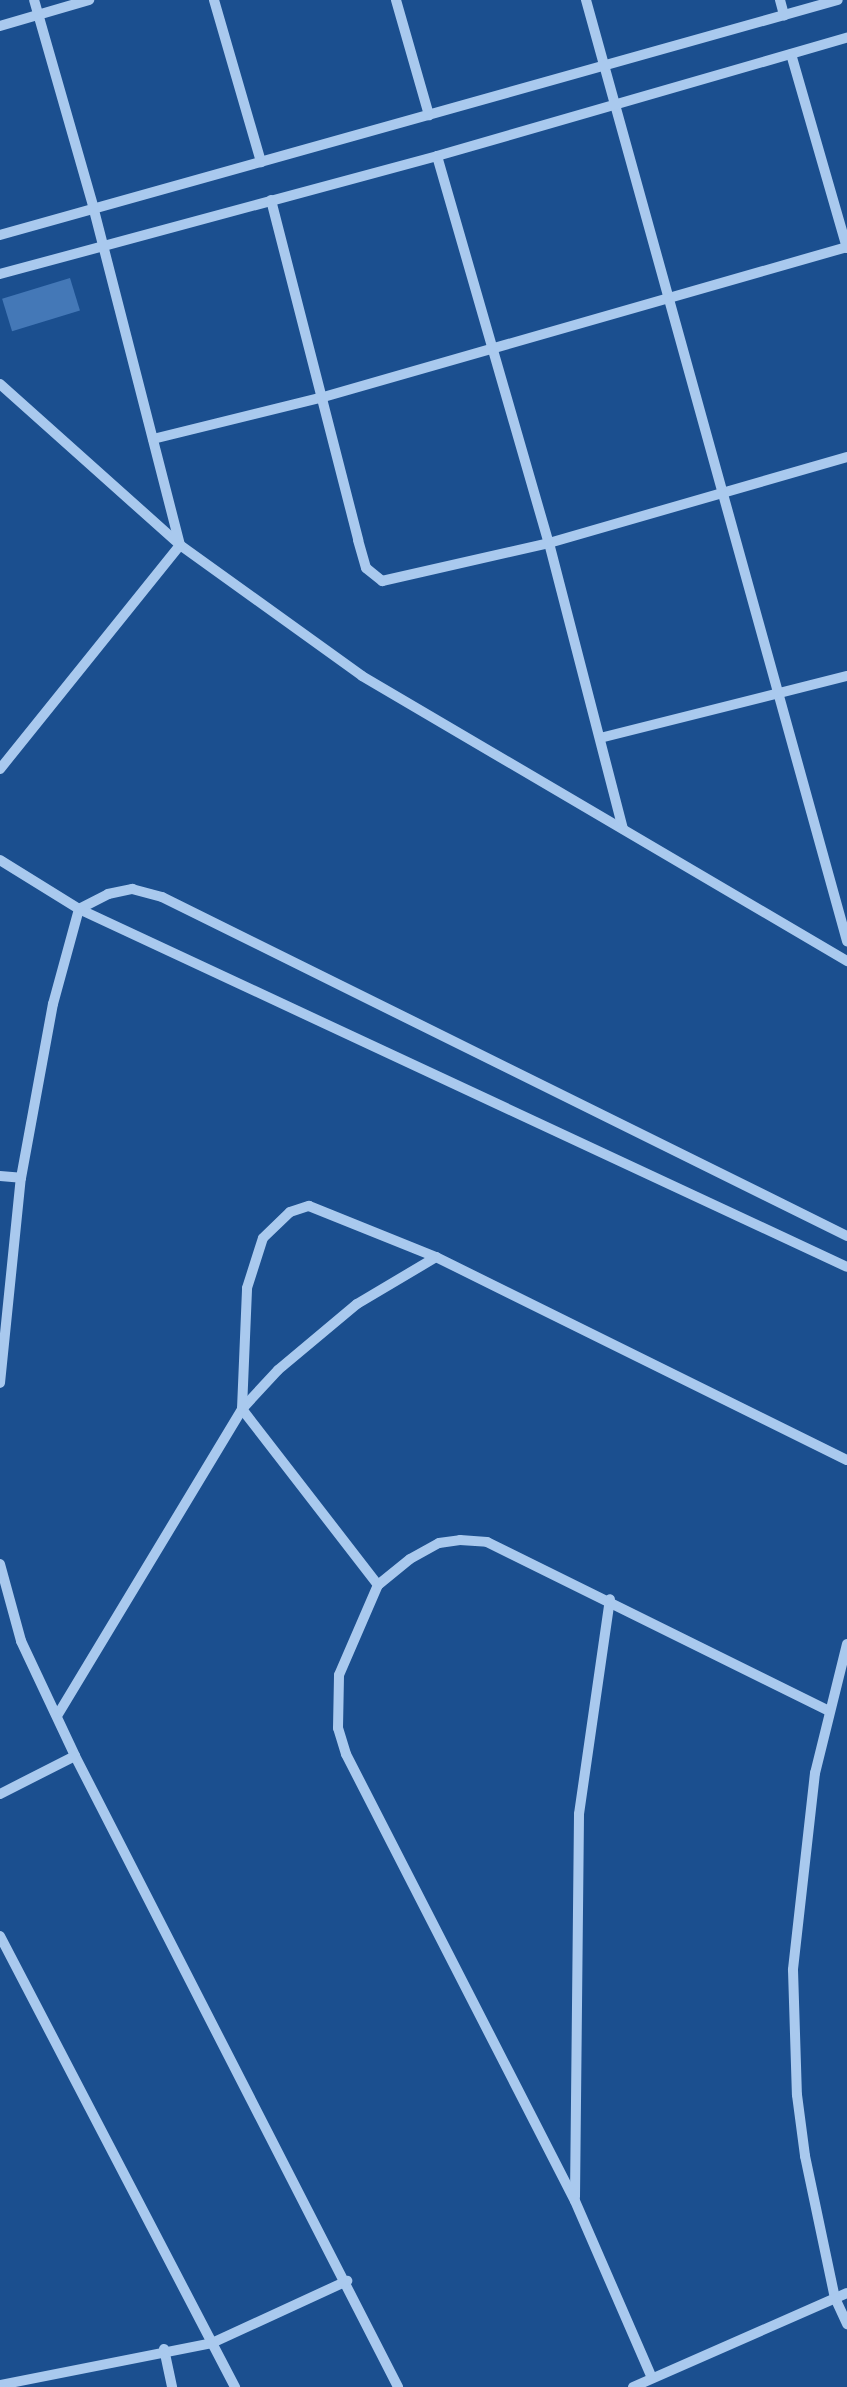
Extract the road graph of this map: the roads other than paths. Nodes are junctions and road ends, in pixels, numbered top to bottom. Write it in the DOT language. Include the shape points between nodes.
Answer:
graph roads {
  1 [pos="34,0"];
  2 [pos="89,0"];
  3 [pos="214,0"];
  4 [pos="396,0"];
  5 [pos="586,0"];
  6 [pos="780,0"];
  7 [pos="838,0"];
  8 [pos="38,15"];
  9 [pos="784,15"];
  10 [pos="0,26"];
  11 [pos="847,38"];
  12 [pos="791,54"];
  13 [pos="604,65"];
  14 [pos="616,105"];
  15 [pos="429,115"];
  16 [pos="437,156"];
  17 [pos="261,162"];
  18 [pos="271,200"];
  19 [pos="94,209"];
  20 [pos="0,235"];
  21 [pos="104,247"];
  22 [pos="847,247"];
  23 [pos="0,274"];
  24 [pos="670,298"];
  25 [pos="493,349"];
  26 [pos="0,384"];
  27 [pos="320,398"];
  28 [pos="153,439"];
  29 [pos="847,457"];
  30 [pos="725,492"];
  31 [pos="549,543"];
  32 [pos="180,545"];
  33 [pos="847,676"];
  34 [pos="782,694"];
  35 [pos="600,738"];
  36 [pos="0,769"];
  37 [pos="623,829"];
  38 [pos="0,860"];
  39 [pos="842,898"];
  40 [pos="79,909"];
  41 [pos="847,941"];
  42 [pos="847,961"];
  43 [pos="0,1176"];
  44 [pos="21,1178"];
  45 [pos="847,1236"];
  46 [pos="436,1257"];
  47 [pos="847,1267"];
  48 [pos="0,1383"];
  49 [pos="242,1409"];
  50 [pos="847,1460"];
  51 [pos="0,1564"];
  52 [pos="378,1585"];
  53 [pos="610,1599"];
  54 [pos="847,1644"];
  55 [pos="829,1711"];
  56 [pos="57,1716"];
  57 [pos="75,1756"];
  58 [pos="0,1794"];
  59 [pos="0,1936"];
  60 [pos="575,2201"];
  61 [pos="347,2281"];
  62 [pos="847,2293"];
  63 [pos="835,2298"];
  64 [pos="847,2324"];
  65 [pos="212,2343"];
  66 [pos="164,2349"];
  67 [pos="652,2378"];
  68 [pos="0,2385"];
  69 [pos="171,2387"];
  70 [pos="235,2387"];
  71 [pos="398,2387"];
  72 [pos="633,2387"];
  1 -- 8 [label="street"];
  2 -- 8 [label="street"];
  3 -- 17 [label="street"];
  4 -- 15 [label="street"];
  5 -- 13 [label="street"];
  6 -- 9 [label="street"];
  7 -- 9 [label="street"];
  8 -- 10 [label="street"];
  8 -- 19 [label="street"];
  9 -- 13 [label="street"];
  11 -- 12 [label="street"];
  12 -- 14 [label="street"];
  12 -- 22 [label="street"];
  13 -- 14 [label="street"];
  13 -- 15 [label="street"];
  14 -- 16 [label="street"];
  14 -- 24 [label="street"];
  15 -- 17 [label="street"];
  16 -- 18 [label="street"];
  16 -- 25 [label="street"];
  17 -- 19 [label="street"];
  18 -- 21 [label="street"];
  18 -- 27 [label="street"];
  19 -- 20 [label="street"];
  19 -- 21 [label="street"];
  21 -- 23 [label="street"];
  21 -- 28 [label="street"];
  22 -- 24 [label="street"];
  24 -- 25 [label="street"];
  24 -- 30 [label="street"];
  25 -- 27 [label="street"];
  25 -- 31 [label="street"];
  26 -- 32 [label="street"];
  27 -- 28 [label="street"];
  27 -- 31 [label="street" via="366,568 382,581"];
  28 -- 32 [label="street"];
  29 -- 30 [label="street"];
  30 -- 31 [label="street"];
  30 -- 34 [label="street"];
  31 -- 35 [label="street"];
  32 -- 36 [label="street"];
  32 -- 37 [label="street" via="380,688"];
  33 -- 34 [label="street"];
  34 -- 35 [label="street"];
  34 -- 39 [label="street"];
  35 -- 37 [label="street"];
  37 -- 42 [label="street"];
  38 -- 40 [label="street"];
  39 -- 41 [label="street"];
  40 -- 44 [label="street" via="53,1004"];
  40 -- 45 [label="street" via="108,894 132,889 162,897"];
  40 -- 47 [label="street"];
  43 -- 44 [label="street"];
  44 -- 48 [label="street"];
  46 -- 49 [label="street" via="357,1304 279,1370"];
  46 -- 49 [label="street" via="325,1209 309,1206 275,1223 256,1253 247,1288"];
  46 -- 50 [label="street"];
  49 -- 52 [label="street"];
  49 -- 56 [label="street"];
  51 -- 56 [label="street" via="21,1641"];
  52 -- 53 [label="street" via="410,1559 439,1543 460,1540 487,1542"];
  52 -- 60 [label="street" via="339,1675 338,1728 346,1754"];
  53 -- 55 [label="street"];
  53 -- 60 [label="street" via="579,1814"];
  54 -- 55 [label="street"];
  55 -- 63 [label="street" via="814,1773 793,1970 797,2095"];
  56 -- 57 [label="street"];
  57 -- 58 [label="street"];
  57 -- 61 [label="street"];
  59 -- 65 [label="street"];
  60 -- 67 [label="street"];
  61 -- 65 [label="street"];
  61 -- 71 [label="street"];
  62 -- 63 [label="street"];
  63 -- 64 [label="street"];
  63 -- 67 [label="street"];
  65 -- 66 [label="street"];
  65 -- 70 [label="street"];
  66 -- 68 [label="street"];
  66 -- 69 [label="street"];
  67 -- 72 [label="street"];
}
